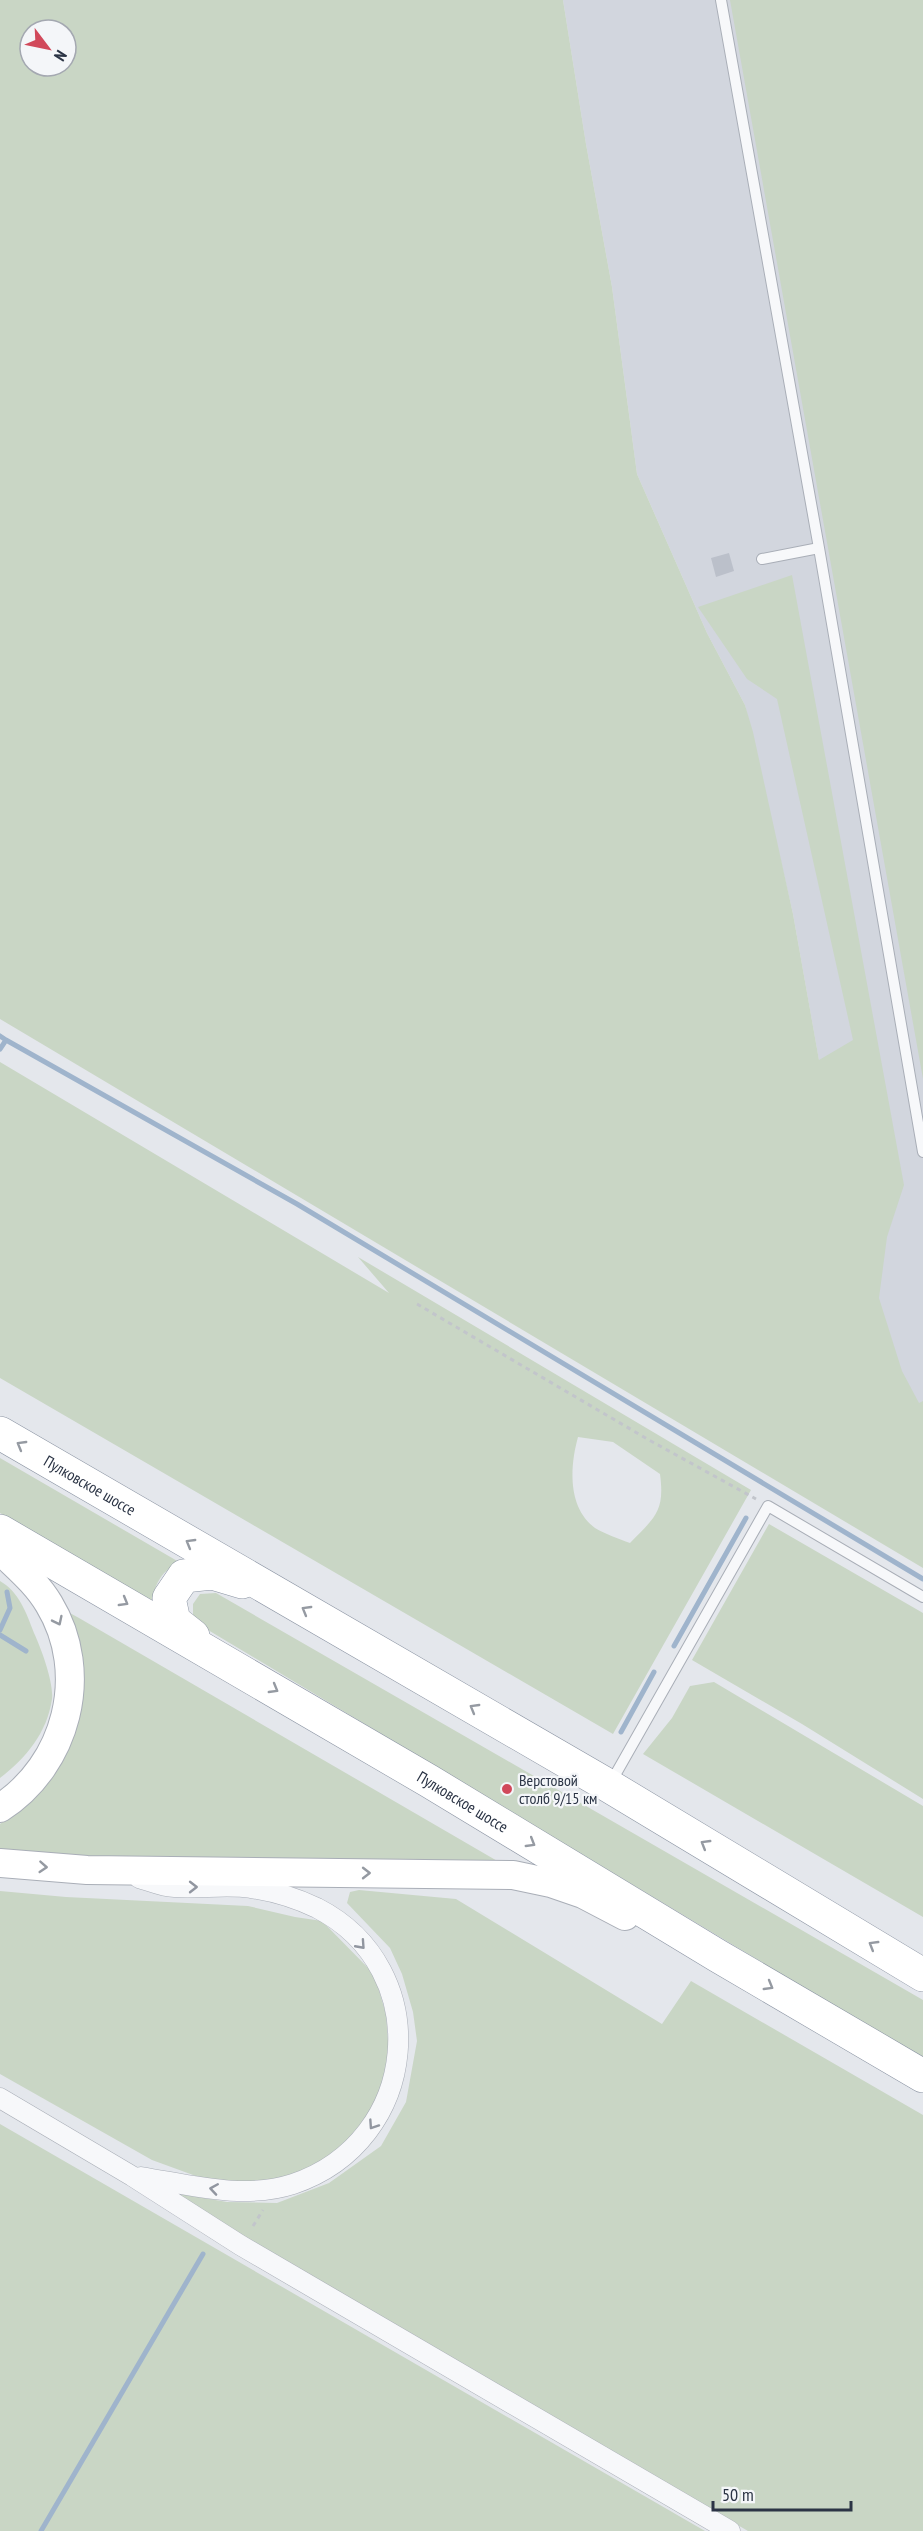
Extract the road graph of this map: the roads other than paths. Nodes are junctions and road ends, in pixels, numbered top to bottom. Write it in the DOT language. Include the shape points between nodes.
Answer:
graph roads {
  1 [pos="721,0"];
  2 [pos="819,548"];
  3 [pos="762,559"];
  4 [pos="923,1152"];
  5 [pos="0,1432"];
  6 [pos="0,1531"];
  7 [pos="0,1550"];
  8 [pos="277,1593"];
  9 [pos="923,1597"];
  10 [pos="223,1659"];
  11 [pos="609,1786"];
  12 [pos="0,1808"];
  13 [pos="0,1863"];
  14 [pos="116,1871"];
  15 [pos="672,1928"];
  16 [pos="923,1975"];
  17 [pos="923,2076"];
  18 [pos="0,2098"];
  19 [pos="132,2176"];
  20 [pos="730,2531"];
  1 -- 2 [label="lane"];
  2 -- 3 [label="lane"];
  2 -- 4 [label="lane"];
  8 -- 5 [label="highway, Пулковское шоссе, one-way"];
  6 -- 10 [label="highway, Пулковское шоссе, one-way"];
  7 -- 12 [label="main road, one-way" via="37,1586 50,1605 64,1634 70,1693 60,1737 51,1756 29,1785"];
  8 -- 10 [label="highway" via="212,1573 184,1576 169,1598 174,1621"];
  11 -- 8 [label="highway, Пулковское шоссе, one-way"];
  9 -- 11 [label="lane" via="768,1506"];
  10 -- 15 [label="highway, Пулковское шоссе, one-way"];
  16 -- 11 [label="highway, Пулковское шоссе, one-way"];
  13 -- 14 [label="main road, one-way"];
  14 -- 15 [label="main road, one-way" via="513,1875 551,1882 622,1915"];
  14 -- 19 [label="street, one-way" via="172,1887 251,1888 316,1908 345,1927 380,1969 393,2004 399,2051 395,2079 372,2127 356,2146 314,2176 282,2187 249,2192"];
  15 -- 17 [label="highway, Пулковское шоссе, one-way"];
  18 -- 19 [label="street"];
  19 -- 20 [label="street" via="414,2352"];
}
